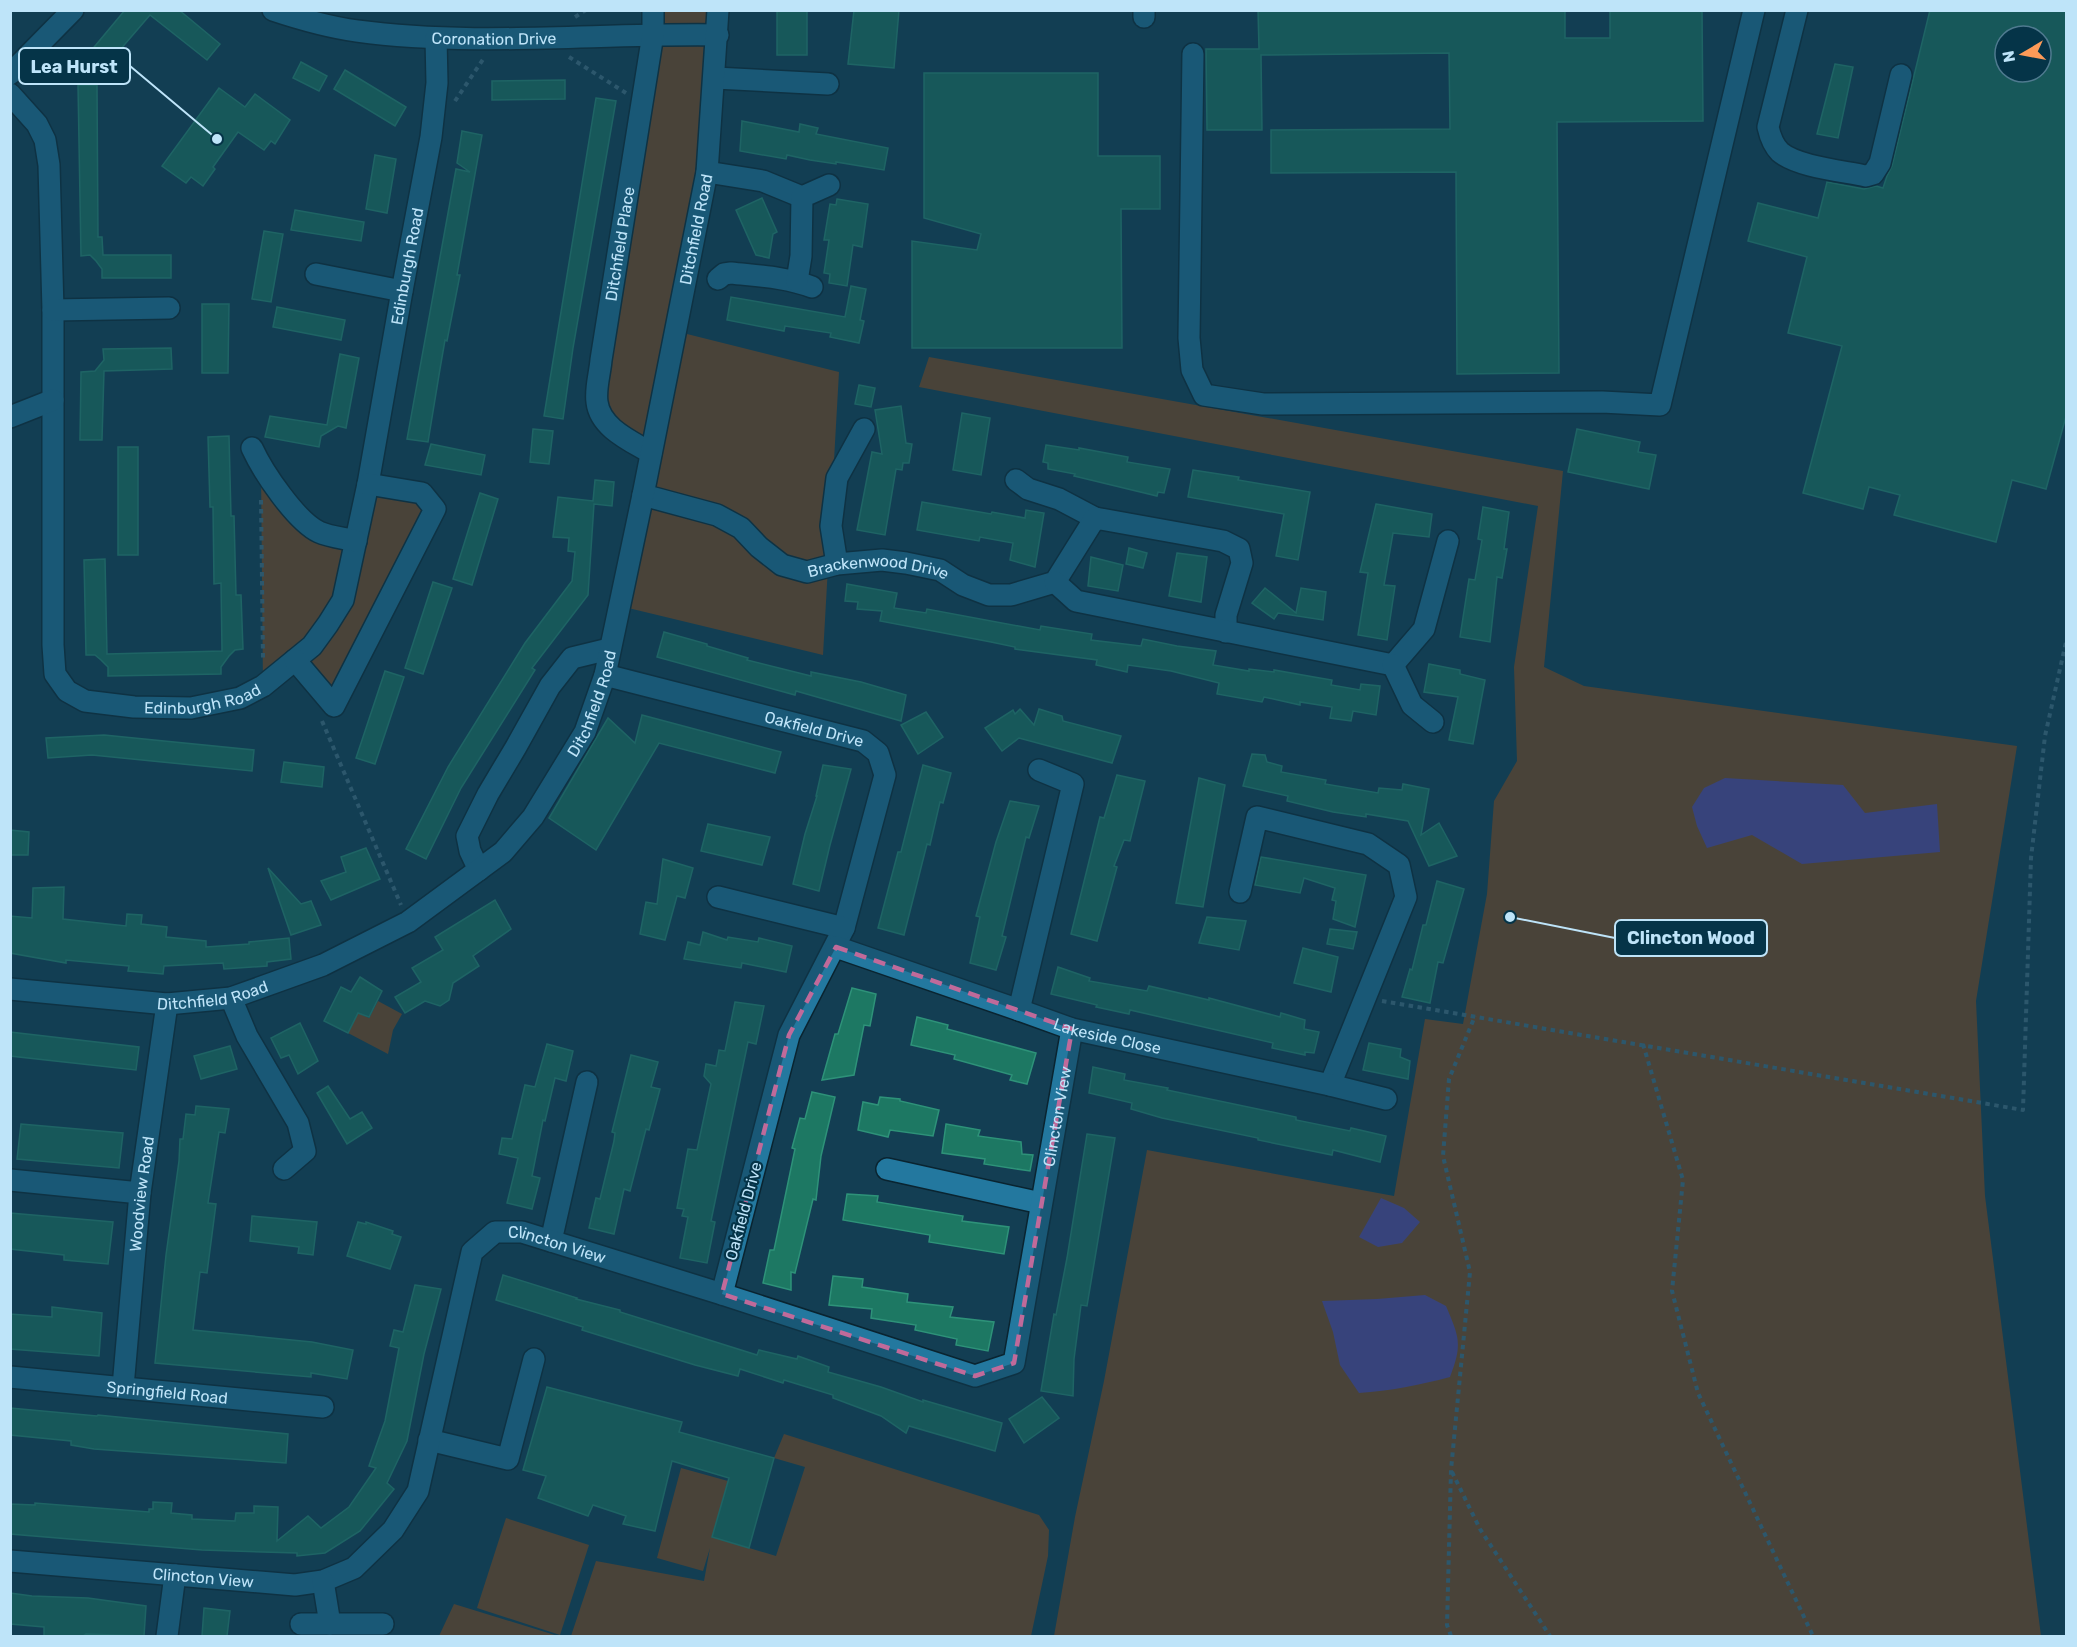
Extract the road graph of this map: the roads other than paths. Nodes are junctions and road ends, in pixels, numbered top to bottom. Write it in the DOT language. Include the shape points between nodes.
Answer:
graph roads {
  1 [pos="73,10"];
  2 [pos="273,10"];
  3 [pos="653,10"];
  4 [pos="718,10"];
  5 [pos="1754,10"];
  6 [pos="1797,10"];
  7 [pos="653,34"];
  8 [pos="718,35"];
  9 [pos="436,38"];
  10 [pos="1193,54"];
  11 [pos="10,74"];
  12 [pos="1901,75"];
  13 [pos="714,78"];
  14 [pos="828,84"];
  15 [pos="10,94"];
  16 [pos="707,172"];
  17 [pos="829,185"];
  18 [pos="802,197"];
  19 [pos="316,274"];
  20 [pos="718,279"];
  21 [pos="402,291"];
  22 [pos="169,308"];
  23 [pos="53,309"];
  24 [pos="52,400"];
  25 [pos="10,417"];
  26 [pos="864,429"];
  27 [pos="252,448"];
  28 [pos="651,453"];
  29 [pos="1016,480"];
  30 [pos="368,484"];
  31 [pos="644,495"];
  32 [pos="1095,519"];
  33 [pos="356,541"];
  34 [pos="1448,541"];
  35 [pos="837,564"];
  36 [pos="1055,582"];
  37 [pos="1226,632"];
  38 [pos="609,649"];
  39 [pos="295,660"];
  40 [pos="1393,665"];
  41 [pos="605,675"];
  42 [pos="1433,722"];
  43 [pos="1039,770"];
  44 [pos="479,870"];
  45 [pos="1240,892"];
  46 [pos="718,897"];
  47 [pos="840,938"];
  48 [pos="10,989"];
  49 [pos="231,998"];
  50 [pos="167,1004"];
  51 [pos="1019,1010"];
  52 [pos="1072,1029"];
  53 [pos="587,1082"];
  54 [pos="1330,1085"];
  55 [pos="1386,1099"];
  56 [pos="284,1169"];
  57 [pos="887,1169"];
  58 [pos="10,1180"];
  59 [pos="140,1193"];
  60 [pos="1041,1203"];
  61 [pos="551,1241"];
  62 [pos="722,1294"];
  63 [pos="534,1359"];
  64 [pos="10,1377"];
  65 [pos="123,1387"];
  66 [pos="322,1407"];
  67 [pos="429,1440"];
  68 [pos="10,1562"];
  69 [pos="175,1575"];
  70 [pos="323,1581"];
  71 [pos="301,1624"];
  72 [pos="330,1624"];
  73 [pos="383,1624"];
  74 [pos="167,1636"];
  1 -- 11 [label="street"];
  2 -- 9 [label="street, Coronation Drive" via="356,31"];
  3 -- 7 [label="street, Ditchfield Place"];
  4 -- 8 [label="street, Ditchfield Road"];
  5 -- 10 [label="street" via="1660,405 1263,404 1204,395 1192,370 1189,338"];
  6 -- 12 [label="street" via="1768,127 1777,149 1790,158 1866,176 1873,174 1880,163"];
  7 -- 8 [label="street, Coronation Drive"];
  7 -- 9 [label="street, Coronation Drive"];
  7 -- 28 [label="street, Ditchfield Place" via="597,402 602,419"];
  8 -- 13 [label="street, Ditchfield Road"];
  9 -- 21 [label="street, Edinburgh Road" via="435,110"];
  13 -- 14 [label="street"];
  13 -- 16 [label="street, Ditchfield Road"];
  15 -- 23 [label="street, Edinburgh Road" via="37,124 45,140"];
  16 -- 18 [label="street" via="764,181"];
  16 -- 28 [label="street, Ditchfield Road"];
  17 -- 18 [label="street"];
  18 -- 20 [label="street" via="801,256 805,284 730,273"];
  19 -- 21 [label="street"];
  21 -- 30 [label="street, Edinburgh Road"];
  22 -- 23 [label="street"];
  23 -- 24 [label="street, Edinburgh Road"];
  24 -- 25 [label="street"];
  24 -- 39 [label="street, Edinburgh Road" via="53,645 55,674 67,690 86,701 190,708 240,698 263,686"];
  26 -- 35 [label="street" via="837,478 831,526"];
  27 -- 33 [label="street" via="261,468 291,508 318,532"];
  28 -- 31 [label="street, Ditchfield Road"];
  29 -- 32 [label="street"];
  30 -- 33 [label="street, Edinburgh Road"];
  30 -- 39 [label="street" via="422,493 435,509 334,706"];
  31 -- 35 [label="street, Brackenwood Drive" via="717,515 741,528 783,565 807,572"];
  31 -- 38 [label="street, Ditchfield Road"];
  32 -- 36 [label="street"];
  32 -- 37 [label="street" via="1223,542 1239,549 1242,563 1226,615"];
  33 -- 39 [label="street, Edinburgh Road" via="343,600 312,646"];
  34 -- 40 [label="street" via="1424,628"];
  35 -- 36 [label="street, Brackenwood Drive" via="882,560 906,563 940,570 963,585 988,594 1011,595"];
  36 -- 37 [label="street" via="1076,601"];
  37 -- 40 [label="street"];
  38 -- 41 [label="street, Ditchfield Road"];
  38 -- 44 [label="street" via="572,658 550,686 467,836"];
  40 -- 42 [label="street" via="1412,705"];
  41 -- 44 [label="street, Ditchfield Road" via="585,732 532,817 503,852"];
  41 -- 47 [label="street, Oakfield Drive" via="863,741 878,753 885,775"];
  43 -- 51 [label="street" via="1073,784"];
  44 -- 49 [label="street, Ditchfield Road" via="408,922 322,965"];
  45 -- 54 [label="street" via="1257,817 1368,844 1399,865 1406,897"];
  46 -- 47 [label="street"];
  47 -- 51 [label="street, Lakeside Close"];
  47 -- 62 [label="street, Oakfield Drive" via="789,1035"];
  48 -- 50 [label="street, Ditchfield Road"];
  49 -- 50 [label="street, Ditchfield Road"];
  49 -- 56 [label="street" via="247,1036 298,1123 304,1151"];
  50 -- 59 [label="street, Woodview Road"];
  51 -- 52 [label="street, Lakeside Close"];
  52 -- 54 [label="street, Lakeside Close"];
  52 -- 60 [label="street, Clincton View"];
  53 -- 61 [label="street"];
  54 -- 55 [label="street, Lakeside Close"];
  57 -- 60 [label="street"];
  58 -- 59 [label="street"];
  59 -- 65 [label="street, Woodview Road"];
  60 -- 62 [label="street, Clincton View" via="1014,1363 975,1376"];
  61 -- 62 [label="street, Clincton View"];
  61 -- 67 [label="street, Clincton View" via="522,1232 495,1232 472,1252"];
  63 -- 67 [label="street" via="508,1459"];
  64 -- 65 [label="street, Springfield Road"];
  65 -- 66 [label="street, Springfield Road"];
  67 -- 70 [label="street, Clincton View" via="418,1491 393,1530 354,1568"];
  68 -- 69 [label="street, Clincton View"];
  69 -- 70 [label="street, Clincton View" via="295,1585"];
  69 -- 74 [label="street"];
  70 -- 72 [label="street"];
  71 -- 72 [label="street"];
  72 -- 73 [label="street"];
}
